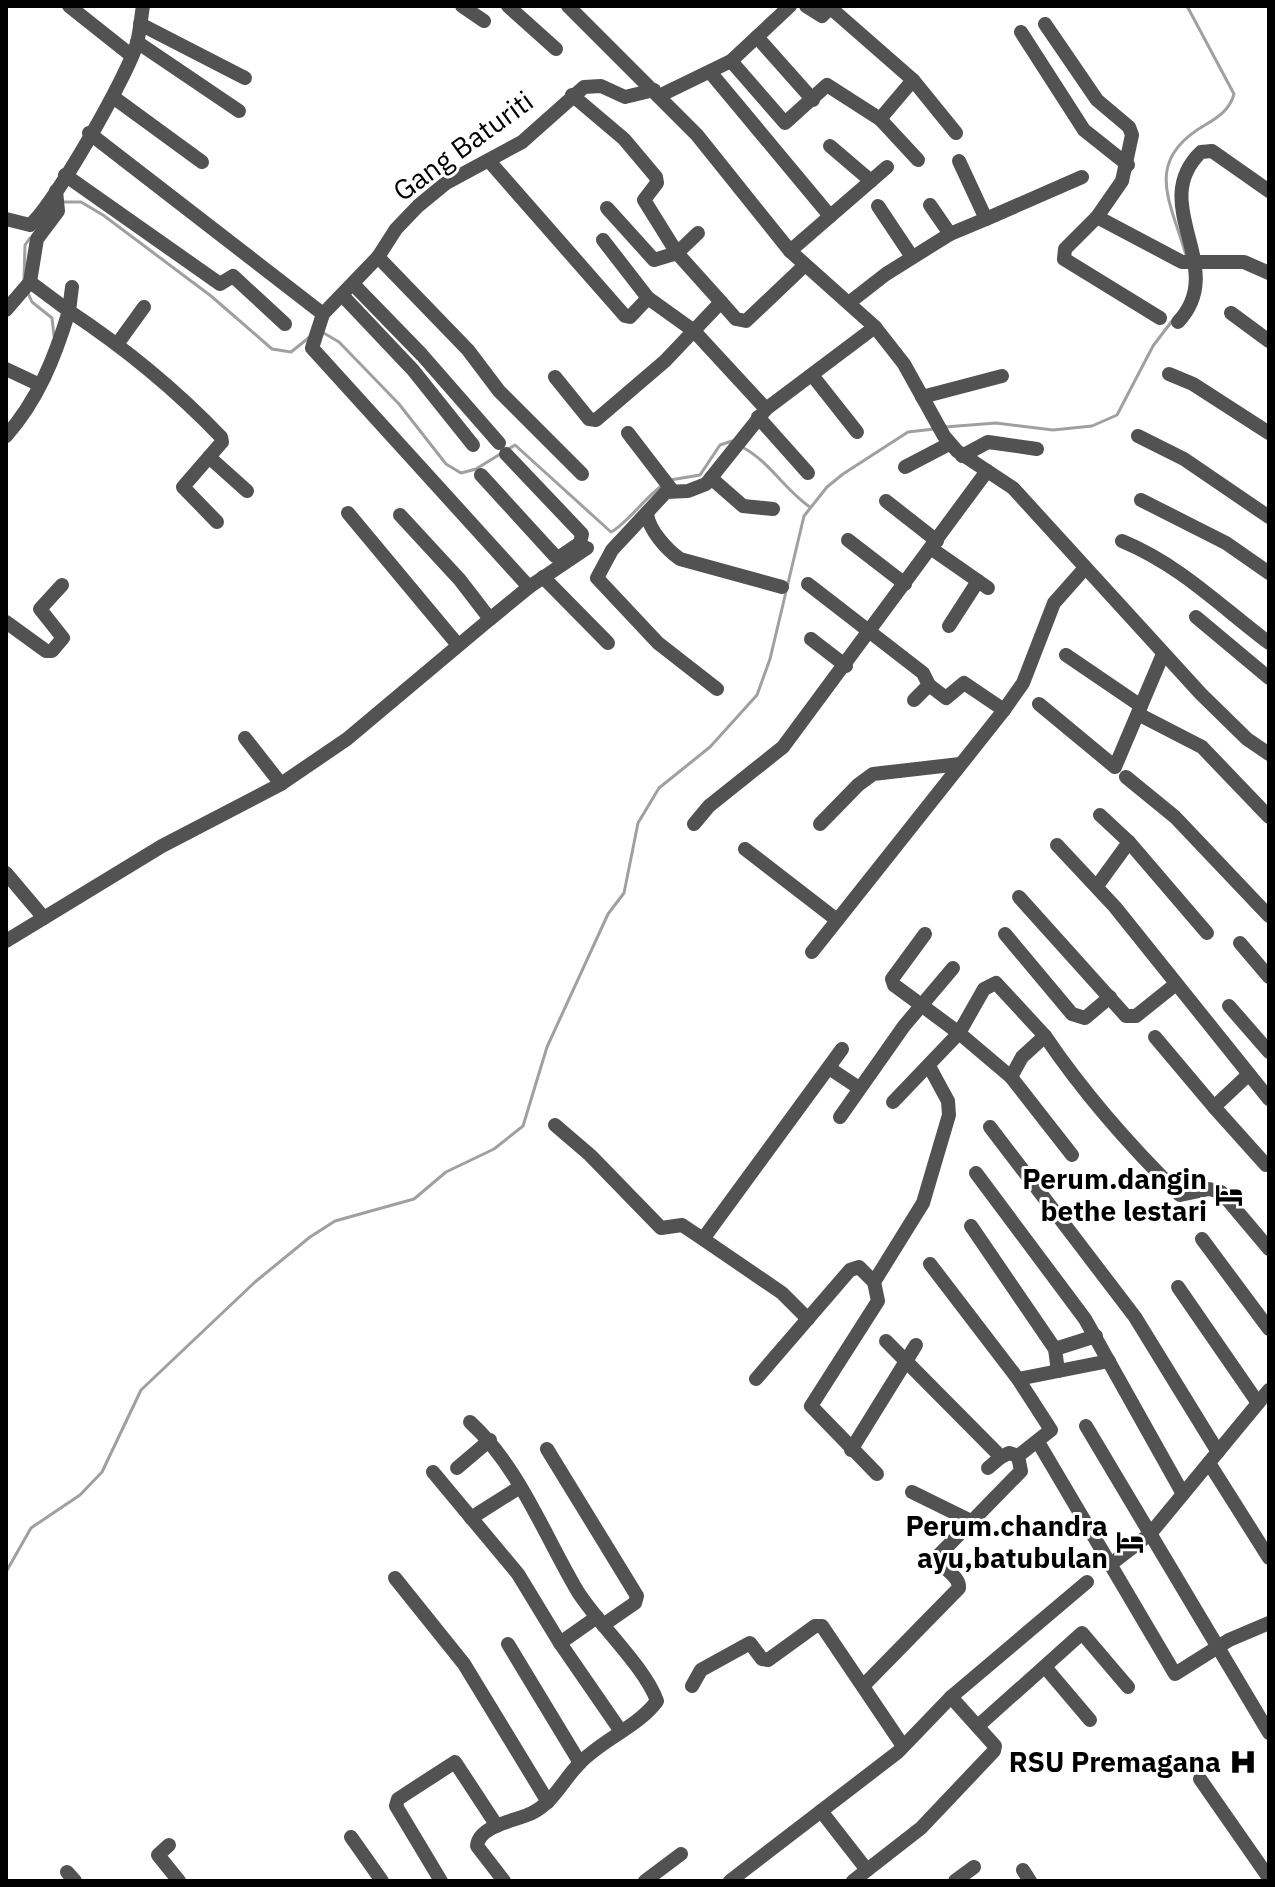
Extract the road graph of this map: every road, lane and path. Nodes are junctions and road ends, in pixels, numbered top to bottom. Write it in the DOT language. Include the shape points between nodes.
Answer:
graph roads {
  1 [pos="69,6"];
  2 [pos="143,6"];
  3 [pos="462,6"];
  4 [pos="568,6"];
  5 [pos="790,6"];
  6 [pos="806,6"];
  7 [pos="512,7"];
  8 [pos="484,21"];
  9 [pos="140,24"];
  10 [pos="1045,24"];
  11 [pos="1021,32"];
  12 [pos="757,37"];
  13 [pos="134,49"];
  14 [pos="556,49"];
  15 [pos="731,61"];
  16 [pos="710,72"];
  17 [pos="245,78"];
  18 [pos="913,80"];
  19 [pos="657,92"];
  20 [pos="572,95"];
  21 [pos="113,97"];
  22 [pos="813,100"];
  23 [pos="239,111"];
  24 [pos="880,119"];
  25 [pos="89,133"];
  26 [pos="956,133"];
  27 [pos="830,146"];
  28 [pos="918,160"];
  29 [pos="489,161"];
  30 [pos="959,161"];
  31 [pos="202,162"];
  32 [pos="1128,165"];
  33 [pos="887,167"];
  34 [pos="65,175"];
  35 [pos="1082,177"];
  36 [pos="871,181"];
  37 [pos="56,191"];
  38 [pos="1269,191"];
  39 [pos="930,205"];
  40 [pos="878,206"];
  41 [pos="607,208"];
  42 [pos="830,216"];
  43 [pos="1097,217"];
  44 [pos="6,219"];
  45 [pos="986,219"];
  46 [pos="698,233"];
  47 [pos="950,234"];
  48 [pos="603,240"];
  49 [pos="790,251"];
  50 [pos="677,253"];
  51 [pos="378,257"];
  52 [pos="912,257"];
  53 [pos="1190,263"];
  54 [pos="805,265"];
  55 [pos="1269,273"];
  56 [pos="30,282"];
  57 [pos="353,284"];
  58 [pos="72,287"];
  59 [pos="342,295"];
  60 [pos="648,298"];
  61 [pos="721,302"];
  62 [pos="850,302"];
  63 [pos="144,307"];
  64 [pos="6,310"];
  65 [pos="69,311"];
  66 [pos="1231,313"];
  67 [pos="323,314"];
  68 [pos="1160,318"];
  69 [pos="1178,322"];
  70 [pos="285,324"];
  71 [pos="875,327"];
  72 [pos="694,331"];
  73 [pos="1269,341"];
  74 [pos="118,343"];
  75 [pos="6,369"];
  76 [pos="1169,374"];
  77 [pos="812,375"];
  78 [pos="1002,376"];
  79 [pos="555,377"];
  80 [pos="40,385"];
  81 [pos="922,397"];
  82 [pos="762,413"];
  83 [pos="857,432"];
  84 [pos="628,433"];
  85 [pos="1269,433"];
  86 [pos="6,436"];
  87 [pos="1138,436"];
  88 [pos="949,444"];
  89 [pos="473,445"];
  90 [pos="1037,449"];
  91 [pos="962,456"];
  92 [pos="209,457"];
  93 [pos="905,467"];
  94 [pos="987,471"];
  95 [pos="808,473"];
  96 [pos="582,474"];
  97 [pos="481,475"];
  98 [pos="711,478"];
  99 [pos="671,489"];
  100 [pos="247,491"];
  101 [pos="1141,500"];
  102 [pos="886,501"];
  103 [pos="773,509"];
  104 [pos="348,513"];
  105 [pos="647,514"];
  106 [pos="400,515"];
  107 [pos="1269,517"];
  108 [pos="217,522"];
  109 [pos="848,540"];
  110 [pos="1122,541"];
  111 [pos="583,545"];
  112 [pos="935,545"];
  113 [pos="612,550"];
  114 [pos="1085,568"];
  115 [pos="1269,573"];
  116 [pos="543,577"];
  117 [pos="808,584"];
  118 [pos="905,584"];
  119 [pos="62,585"];
  120 [pos="529,587"];
  121 [pos="782,587"];
  122 [pos="1196,617"];
  123 [pos="490,619"];
  124 [pos="6,622"];
  125 [pos="949,626"];
  126 [pos="870,634"];
  127 [pos="811,639"];
  128 [pos="608,643"];
  129 [pos="1269,643"];
  130 [pos="458,645"];
  131 [pos="1163,654"];
  132 [pos="1066,655"];
  133 [pos="846,666"];
  134 [pos="1269,678"];
  135 [pos="929,685"];
  136 [pos="717,689"];
  137 [pos="914,700"];
  138 [pos="1039,704"];
  139 [pos="1004,710"];
  140 [pos="1140,710"];
  141 [pos="245,738"];
  142 [pos="1269,754"];
  143 [pos="960,764"];
  144 [pos="1120,772"];
  145 [pos="281,784"];
  146 [pos="1100,815"];
  147 [pos="1269,817"];
  148 [pos="694,824"];
  149 [pos="820,824"];
  150 [pos="1129,842"];
  151 [pos="1057,845"];
  152 [pos="745,849"];
  153 [pos="6,873"];
  154 [pos="1097,886"];
  155 [pos="1019,897"];
  156 [pos="1269,916"];
  157 [pos="44,918"];
  158 [pos="837,920"];
  159 [pos="1207,933"];
  160 [pos="925,934"];
  161 [pos="1005,934"];
  162 [pos="6,941"];
  163 [pos="1240,943"];
  164 [pos="812,952"];
  165 [pos="953,968"];
  166 [pos="1269,977"];
  167 [pos="1176,984"];
  168 [pos="1110,997"];
  169 [pos="1229,1006"];
  170 [pos="921,1007"];
  171 [pos="959,1033"];
  172 [pos="1045,1036"];
  173 [pos="1155,1037"];
  174 [pos="842,1049"];
  175 [pos="1269,1052"];
  176 [pos="929,1066"];
  177 [pos="829,1068"];
  178 [pos="1248,1075"];
  179 [pos="1011,1077"];
  180 [pos="859,1088"];
  181 [pos="1269,1099"];
  182 [pos="893,1102"];
  183 [pos="1214,1107"];
  184 [pos="840,1117"];
  185 [pos="555,1125"];
  186 [pos="990,1127"];
  187 [pos="1072,1155"];
  188 [pos="1266,1165"];
  189 [pos="976,1173"];
  190 [pos="971,1226"];
  191 [pos="703,1239"];
  192 [pos="1202,1239"];
  193 [pos="1269,1249"];
  194 [pos="930,1264"];
  195 [pos="874,1282"];
  196 [pos="1178,1287"];
  197 [pos="808,1319"];
  198 [pos="1269,1329"];
  199 [pos="1096,1336"];
  200 [pos="886,1341"];
  201 [pos="916,1345"];
  202 [pos="1055,1349"];
  203 [pos="907,1359"];
  204 [pos="1109,1361"];
  205 [pos="1058,1371"];
  206 [pos="756,1379"];
  207 [pos="1018,1379"];
  208 [pos="1269,1390"];
  209 [pos="1258,1403"];
  210 [pos="470,1422"];
  211 [pos="1086,1426"];
  212 [pos="490,1440"];
  213 [pos="1038,1442"];
  214 [pos="547,1449"];
  215 [pos="851,1450"];
  216 [pos="1018,1456"];
  217 [pos="1001,1457"];
  218 [pos="1214,1458"];
  219 [pos="457,1468"];
  220 [pos="988,1468"];
  221 [pos="433,1472"];
  222 [pos="877,1474"];
  223 [pos="520,1487"];
  224 [pos="912,1492"];
  225 [pos="1183,1494"];
  226 [pos="471,1518"];
  227 [pos="973,1522"];
  228 [pos="1150,1534"];
  229 [pos="1267,1550"];
  230 [pos="1111,1564"];
  231 [pos="395,1578"];
  232 [pos="1087,1582"];
  233 [pos="600,1621"];
  234 [pos="1269,1623"];
  235 [pos="560,1643"];
  236 [pos="508,1644"];
  237 [pos="1218,1646"];
  238 [pos="1045,1667"];
  239 [pos="864,1685"];
  240 [pos="692,1686"];
  241 [pos="1128,1687"];
  242 [pos="951,1697"];
  243 [pos="1090,1720"];
  244 [pos="978,1726"];
  245 [pos="620,1730"];
  246 [pos="1269,1733"];
  247 [pos="903,1746"];
  248 [pos="580,1763"];
  249 [pos="1200,1779"];
  250 [pos="548,1802"];
  251 [pos="821,1811"];
  252 [pos="497,1826"];
  253 [pos="351,1837"];
  254 [pos="169,1845"];
  255 [pos="681,1854"];
  256 [pos="974,1867"];
  257 [pos="867,1870"];
  258 [pos="1269,1878"];
  259 [pos="179,1881"];
  260 [pos="382,1881"];
  261 [pos="441,1881"];
  262 [pos="504,1881"];
  263 [pos="645,1881"];
  264 [pos="730,1881"];
  265 [pos="853,1881"];
  266 [pos="955,1881"];
  1 -- 13 [label="street"];
  2 -- 9 [label="street"];
  3 -- 8 [label="street"];
  4 -- 19 [label="street"];
  5 -- 12 [label="street"];
  6 -- 18 [label="street" via="822,16 833,10"];
  7 -- 14 [label="street"];
  9 -- 13 [label="street"];
  9 -- 17 [label="street"];
  10 -- 32 [label="street" via="1097,100 1129,127"];
  11 -- 32 [label="street" via="1084,130"];
  12 -- 15 [label="street"];
  12 -- 22 [label="street"];
  13 -- 21 [label="street"];
  13 -- 23 [label="street"];
  15 -- 16 [label="street"];
  15 -- 22 [label="street" via="785,123"];
  16 -- 19 [label="street"];
  16 -- 42 [label="street"];
  18 -- 24 [label="street"];
  18 -- 26 [label="street"];
  19 -- 20 [label="street, Gang Baturiti" via="625,97 593,85"];
  19 -- 49 [label="street"];
  20 -- 29 [label="street, Gang Baturiti" via="522,142"];
  20 -- 50 [label="street" via="615,130 656,177 644,200"];
  21 -- 25 [label="street"];
  21 -- 31 [label="street"];
  22 -- 24 [label="street" via="825,86 833,86"];
  24 -- 28 [label="street"];
  25 -- 34 [label="street"];
  25 -- 67 [label="street"];
  27 -- 36 [label="street"];
  29 -- 51 [label="street, Gang Baturiti" via="470,168 418,206"];
  29 -- 60 [label="street" via="625,316"];
  30 -- 45 [label="street"];
  32 -- 43 [label="street"];
  33 -- 36 [label="street"];
  34 -- 37 [label="street"];
  34 -- 70 [label="street" via="220,284 233,276"];
  35 -- 45 [label="street"];
  36 -- 42 [label="street"];
  37 -- 44 [label="street" via="30,225"];
  37 -- 56 [label="street" via="58,211 37,239"];
  38 -- 53 [label="street" via="1212,151 1201,152 1191,162 1179,197"];
  39 -- 47 [label="street"];
  40 -- 52 [label="street"];
  41 -- 50 [label="street" via="654,260"];
  42 -- 49 [label="street"];
  43 -- 53 [label="street"];
  43 -- 68 [label="street" via="1065,249 1064,259"];
  45 -- 47 [label="street"];
  46 -- 50 [label="street"];
  47 -- 52 [label="street"];
  48 -- 60 [label="street"];
  49 -- 54 [label="street"];
  50 -- 61 [label="street"];
  51 -- 57 [label="street, Gang Baturiti"];
  51 -- 96 [label="street"];
  52 -- 62 [label="street"];
  53 -- 55 [label="street" via="1244,262"];
  53 -- 69 [label="street" via="1196,295"];
  54 -- 61 [label="street" via="746,321 736,319"];
  54 -- 62 [label="street"];
  56 -- 64 [label="street"];
  56 -- 65 [label="street"];
  57 -- 59 [label="street, Gang Baturiti"];
  57 -- 111 [label="street" via="582,534"];
  58 -- 65 [label="street"];
  59 -- 67 [label="street, Gang Baturiti"];
  59 -- 89 [label="street" via="413,370"];
  60 -- 72 [label="street"];
  61 -- 72 [label="street"];
  62 -- 71 [label="street"];
  63 -- 74 [label="street"];
  65 -- 74 [label="street"];
  65 -- 80 [label="street"];
  66 -- 73 [label="street"];
  67 -- 120 [label="street, Gang Baturiti" via="313,350"];
  71 -- 77 [label="street"];
  71 -- 81 [label="street"];
  72 -- 79 [label="street" via="596,420 589,419"];
  72 -- 82 [label="street"];
  74 -- 92 [label="street" via="221,437"];
  75 -- 80 [label="street"];
  76 -- 85 [label="street"];
  77 -- 82 [label="street"];
  77 -- 83 [label="street"];
  78 -- 81 [label="street"];
  80 -- 86 [label="street"];
  81 -- 88 [label="street"];
  82 -- 95 [label="street"];
  82 -- 98 [label="street"];
  84 -- 99 [label="street"];
  87 -- 107 [label="street" via="1184,459"];
  88 -- 91 [label="street"];
  88 -- 93 [label="street"];
  90 -- 91 [label="street" via="988,442"];
  91 -- 94 [label="street"];
  92 -- 100 [label="street"];
  92 -- 108 [label="street" via="183,488"];
  94 -- 112 [label="street"];
  94 -- 114 [label="street" via="1013,488"];
  97 -- 111 [label="street" via="555,556"];
  98 -- 99 [label="street" via="695,489"];
  98 -- 103 [label="street" via="743,506"];
  99 -- 105 [label="street"];
  101 -- 115 [label="street" via="1226,543"];
  102 -- 112 [label="street"];
  104 -- 130 [label="street"];
  105 -- 113 [label="street"];
  105 -- 121 [label="street" via="666,548 680,559"];
  106 -- 123 [label="street"];
  109 -- 118 [label="street"];
  110 -- 129 [label="street" via="1195,581"];
  111 -- 113 [label="street"];
  111 -- 116 [label="street"];
  112 -- 118 [label="street"];
  112 -- 125 [label="street" via="983,584"];
  113 -- 136 [label="street" via="597,578 658,643"];
  114 -- 131 [label="street"];
  114 -- 139 [label="street" via="1054,603 1027,673"];
  116 -- 120 [label="street"];
  116 -- 128 [label="street"];
  117 -- 126 [label="street"];
  118 -- 126 [label="street"];
  119 -- 124 [label="street" via="40,609 63,638 52,651"];
  120 -- 123 [label="street"];
  122 -- 134 [label="street"];
  123 -- 130 [label="street"];
  126 -- 133 [label="street"];
  126 -- 135 [label="street" via="925,675"];
  127 -- 133 [label="street"];
  130 -- 145 [label="street" via="347,739"];
  131 -- 140 [label="street"];
  131 -- 142 [label="street" via="1229,722"];
  132 -- 140 [label="street"];
  133 -- 148 [label="street" via="776,755 709,806"];
  135 -- 137 [label="street"];
  135 -- 139 [label="street" via="946,698 968,684"];
  138 -- 144 [label="street"];
  139 -- 143 [label="street"];
  140 -- 144 [label="street"];
  140 -- 147 [label="street" via="1202,747"];
  141 -- 145 [label="street"];
  143 -- 149 [label="street" via="873,774"];
  143 -- 158 [label="street"];
  144 -- 156 [label="street" via="1175,817"];
  145 -- 157 [label="street" via="162,846"];
  146 -- 150 [label="street"];
  150 -- 154 [label="street"];
  150 -- 159 [label="street"];
  151 -- 154 [label="street"];
  152 -- 158 [label="street"];
  153 -- 157 [label="street"];
  154 -- 167 [label="street"];
  155 -- 168 [label="street"];
  157 -- 162 [label="street"];
  158 -- 164 [label="street"];
  160 -- 170 [label="street" via="891,980"];
  161 -- 168 [label="street" via="1072,1014 1085,1018"];
  163 -- 166 [label="street"];
  165 -- 170 [label="street"];
  167 -- 168 [label="street" via="1130,1018"];
  167 -- 178 [label="street"];
  169 -- 175 [label="street"];
  170 -- 171 [label="street"];
  170 -- 180 [label="street"];
  171 -- 172 [label="street" via="984,989 996,983"];
  171 -- 176 [label="street"];
  171 -- 179 [label="street"];
  172 -- 179 [label="street" via="1022,1057"];
  172 -- 193 [label="street" via="1113,1128 1176,1192 1221,1192"];
  173 -- 183 [label="street"];
  174 -- 177 [label="street"];
  176 -- 182 [label="street"];
  176 -- 195 [label="street" via="948,1101 949,1115 923,1203"];
  177 -- 180 [label="street"];
  177 -- 191 [label="street"];
  178 -- 181 [label="street"];
  178 -- 183 [label="street"];
  179 -- 187 [label="street"];
  180 -- 184 [label="street"];
  183 -- 188 [label="street"];
  185 -- 191 [label="street" via="661,1228 682,1225"];
  186 -- 218 [label="street" via="1135,1317"];
  189 -- 199 [label="street"];
  190 -- 202 [label="street"];
  191 -- 197 [label="street" via="782,1293"];
  192 -- 198 [label="street"];
  194 -- 207 [label="street"];
  195 -- 197 [label="street" via="853,1267"];
  195 -- 215 [label="street" via="876,1307 811,1406"];
  196 -- 209 [label="street"];
  197 -- 206 [label="street"];
  199 -- 202 [label="street"];
  199 -- 204 [label="street"];
  200 -- 203 [label="street"];
  201 -- 203 [label="street"];
  202 -- 205 [label="street"];
  203 -- 215 [label="street"];
  203 -- 217 [label="street"];
  204 -- 205 [label="street"];
  204 -- 225 [label="street"];
  205 -- 207 [label="street"];
  207 -- 213 [label="street" via="1051,1430"];
  208 -- 209 [label="street"];
  209 -- 218 [label="street"];
  210 -- 212 [label="street"];
  211 -- 228 [label="street"];
  212 -- 219 [label="street"];
  212 -- 223 [label="street"];
  213 -- 216 [label="street"];
  213 -- 230 [label="street"];
  214 -- 233 [label="street" via="637,1596 635,1603"];
  215 -- 222 [label="street"];
  216 -- 217 [label="street"];
  216 -- 227 [label="street" via="1021,1471"];
  217 -- 220 [label="street"];
  218 -- 225 [label="street"];
  218 -- 229 [label="street"];
  221 -- 226 [label="street"];
  223 -- 226 [label="street"];
  223 -- 233 [label="street"];
  224 -- 227 [label="street"];
  225 -- 228 [label="street"];
  226 -- 235 [label="street" via="518,1574"];
  227 -- 239 [label="street" via="939,1555 959,1588"];
  228 -- 230 [label="street"];
  228 -- 237 [label="street"];
  230 -- 237 [label="street" via="1175,1674"];
  231 -- 250 [label="street" via="464,1664"];
  232 -- 242 [label="street"];
  233 -- 235 [label="street"];
  233 -- 245 [label="street" via="657,1701"];
  234 -- 237 [label="street"];
  235 -- 245 [label="street"];
  236 -- 248 [label="street"];
  237 -- 246 [label="street"];
  238 -- 241 [label="street" via="1082,1633"];
  238 -- 243 [label="street"];
  238 -- 244 [label="street"];
  239 -- 240 [label="street" via="818,1625 768,1660 750,1643 701,1670"];
  239 -- 247 [label="street"];
  242 -- 244 [label="street"];
  242 -- 247 [label="street"];
  244 -- 257 [label="street" via="994,1751 921,1828"];
  245 -- 248 [label="street"];
  247 -- 251 [label="street"];
  248 -- 250 [label="street"];
  249 -- 258 [label="street"];
  250 -- 252 [label="street"];
  251 -- 257 [label="street"];
  251 -- 264 [label="street"];
  252 -- 261 [label="street" via="455,1762 396,1803"];
  252 -- 262 [label="street" via="476,1842"];
  253 -- 260 [label="street"];
  254 -- 259 [label="street" via="158,1855"];
  255 -- 263 [label="street"];
  256 -- 266 [label="street"];
  257 -- 265 [label="street"];
}
